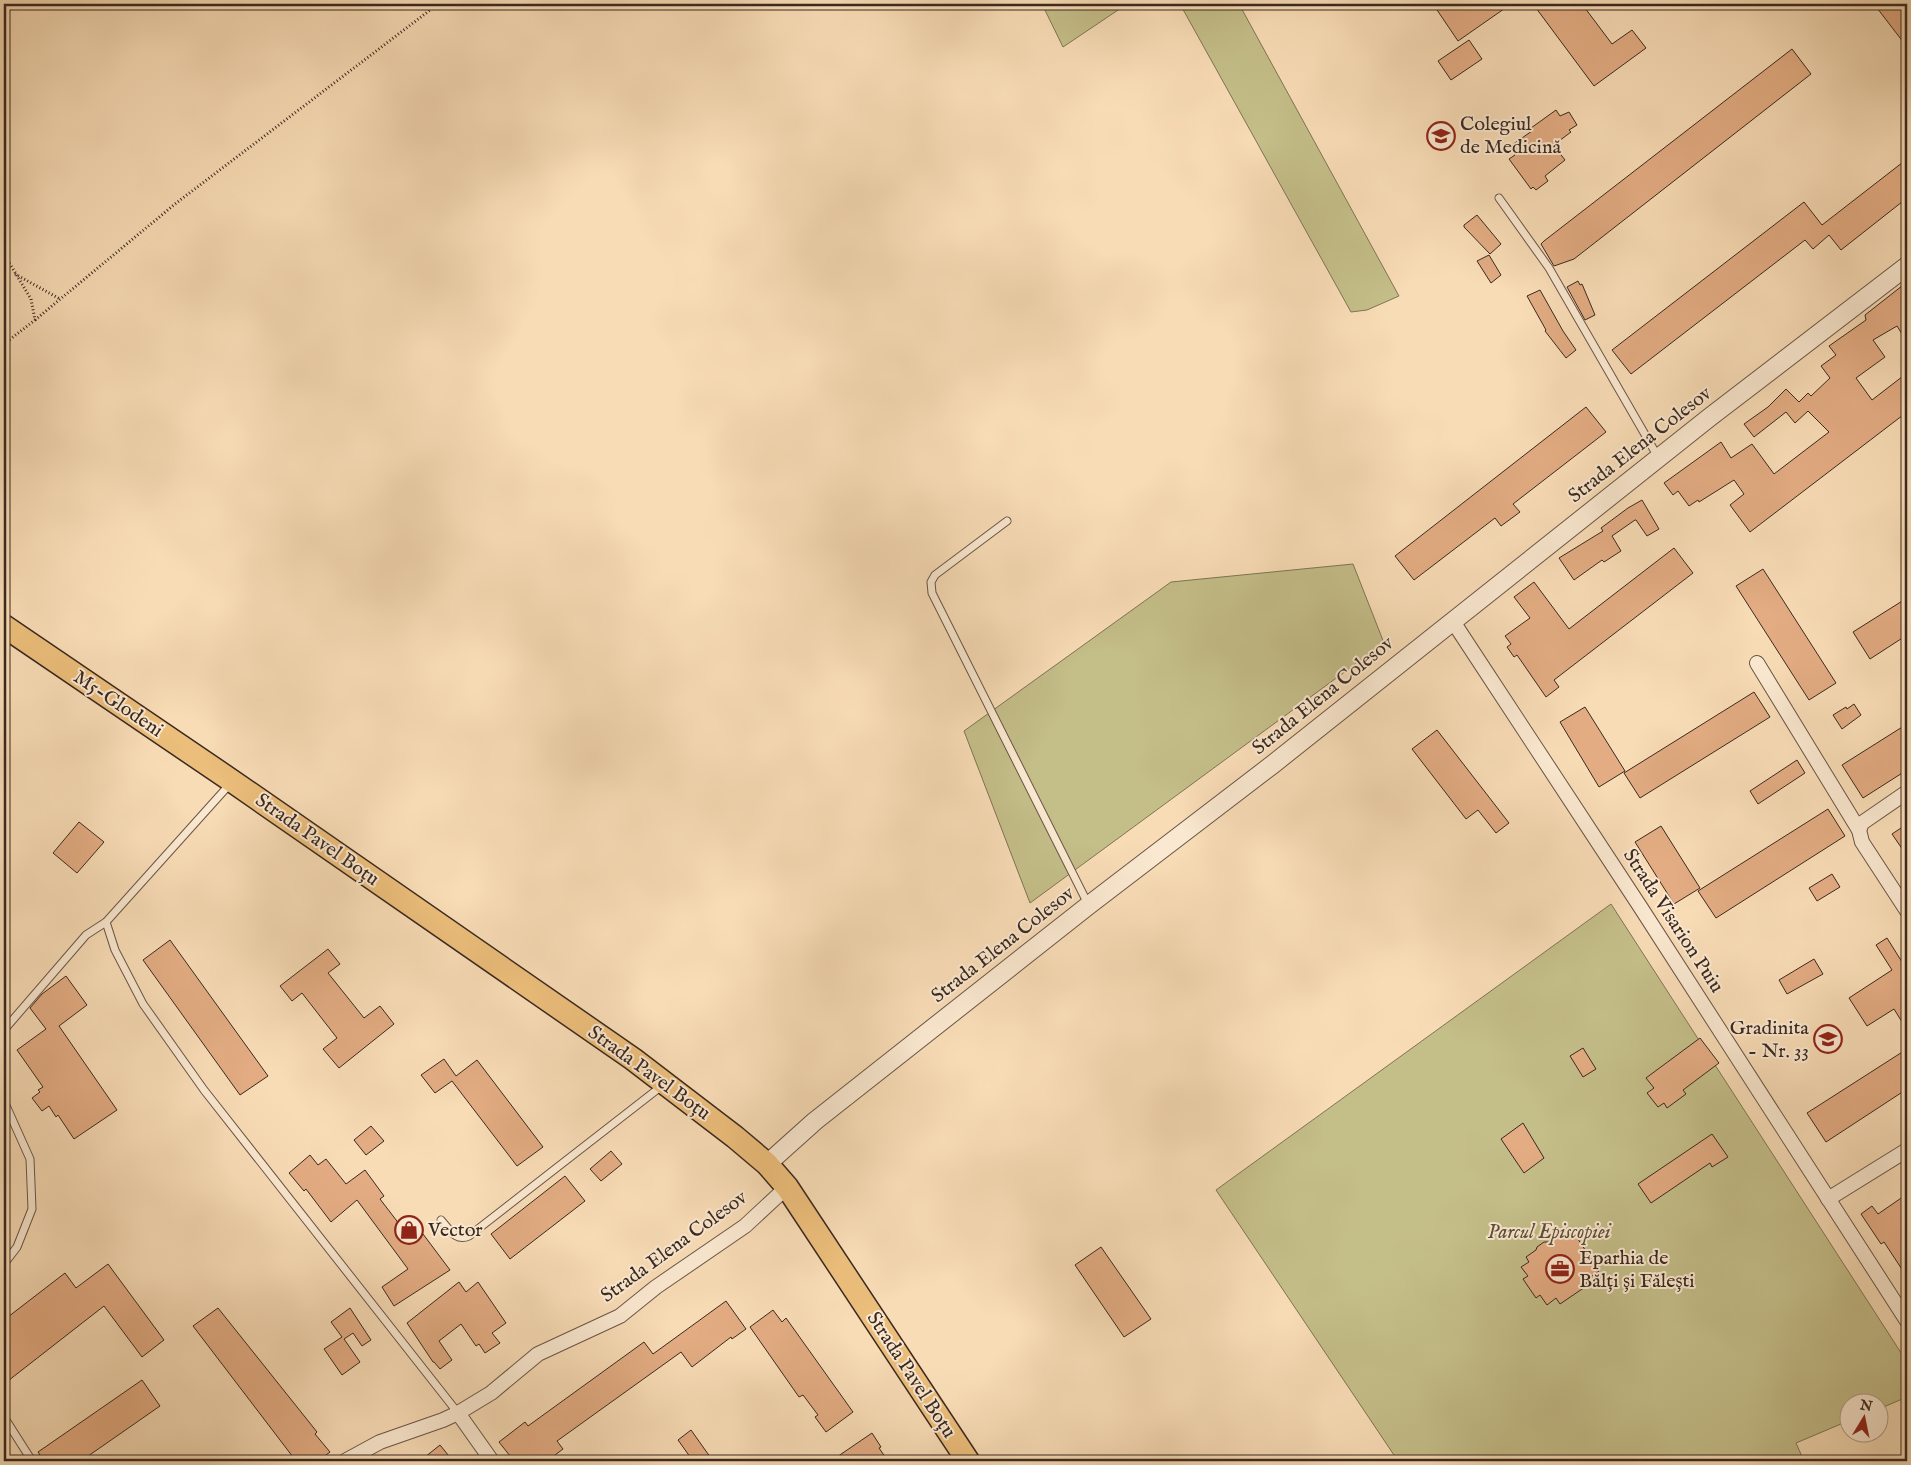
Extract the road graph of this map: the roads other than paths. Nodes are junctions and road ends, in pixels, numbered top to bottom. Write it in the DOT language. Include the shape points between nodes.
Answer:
graph roads {
  1 [pos="1499,198"];
  2 [pos="1907,266"];
  3 [pos="1658,458"];
  4 [pos="1007,521"];
  5 [pos="1452,620"];
  6 [pos="4,626"];
  7 [pos="1757,663"];
  8 [pos="232,781"];
  9 [pos="1907,792"];
  10 [pos="1859,830"];
  11 [pos="1089,905"];
  12 [pos="1907,911"];
  13 [pos="106,922"];
  14 [pos="4,1030"];
  15 [pos="666,1083"];
  16 [pos="4,1101"];
  17 [pos="1907,1150"];
  18 [pos="767,1164"];
  19 [pos="787,1187"];
  20 [pos="1828,1198"];
  21 [pos="441,1220"];
  22 [pos="4,1264"];
  23 [pos="1907,1321"];
  24 [pos="458,1412"];
  25 [pos="4,1417"];
  26 [pos="32,1461"];
  27 [pos="345,1461"];
  28 [pos="492,1461"];
  29 [pos="968,1461"];
  1 -- 3 [label="lane" via="1549,268"];
  2 -- 3 [label="street, Strada Elena Colesov"];
  3 -- 5 [label="street, Strada Elena Colesov"];
  4 -- 11 [label="lane" via="935,574 931,582 932,592"];
  5 -- 11 [label="street, Strada Elena Colesov" via="1272,765"];
  5 -- 20 [label="street, Strada Visarion Puiu"];
  6 -- 8 [label="main road, M5-Glodeni"];
  7 -- 10 [label="street"];
  8 -- 13 [label="lane"];
  8 -- 15 [label="main road, Strada Pavel Boțu"];
  9 -- 10 [label="street" via="1862,823"];
  10 -- 12 [label="street" via="1862,842"];
  11 -- 18 [label="street, Strada Elena Colesov" via="815,1122"];
  13 -- 14 [label="lane" via="86,934"];
  13 -- 24 [label="lane" via="114,950 143,1004 204,1090"];
  15 -- 18 [label="main road, Strada Pavel Boțu"];
  15 -- 21 [label="lane" via="469,1236 456,1236"];
  16 -- 22 [label="lane" via="30,1160 32,1209 17,1247"];
  17 -- 20 [label="street"];
  18 -- 19 [label="main road, Strada Pavel Boțu"];
  19 -- 24 [label="street, Strada Elena Colesov" via="745,1226 620,1316 538,1354 491,1393"];
  19 -- 29 [label="main road, Strada Pavel Boțu"];
  20 -- 23 [label="street, Strada Visarion Puiu"];
  24 -- 27 [label="street, Strada Elena Colesov" via="380,1442"];
  24 -- 28 [label="street"];
  25 -- 26 [label="lane"];
}
